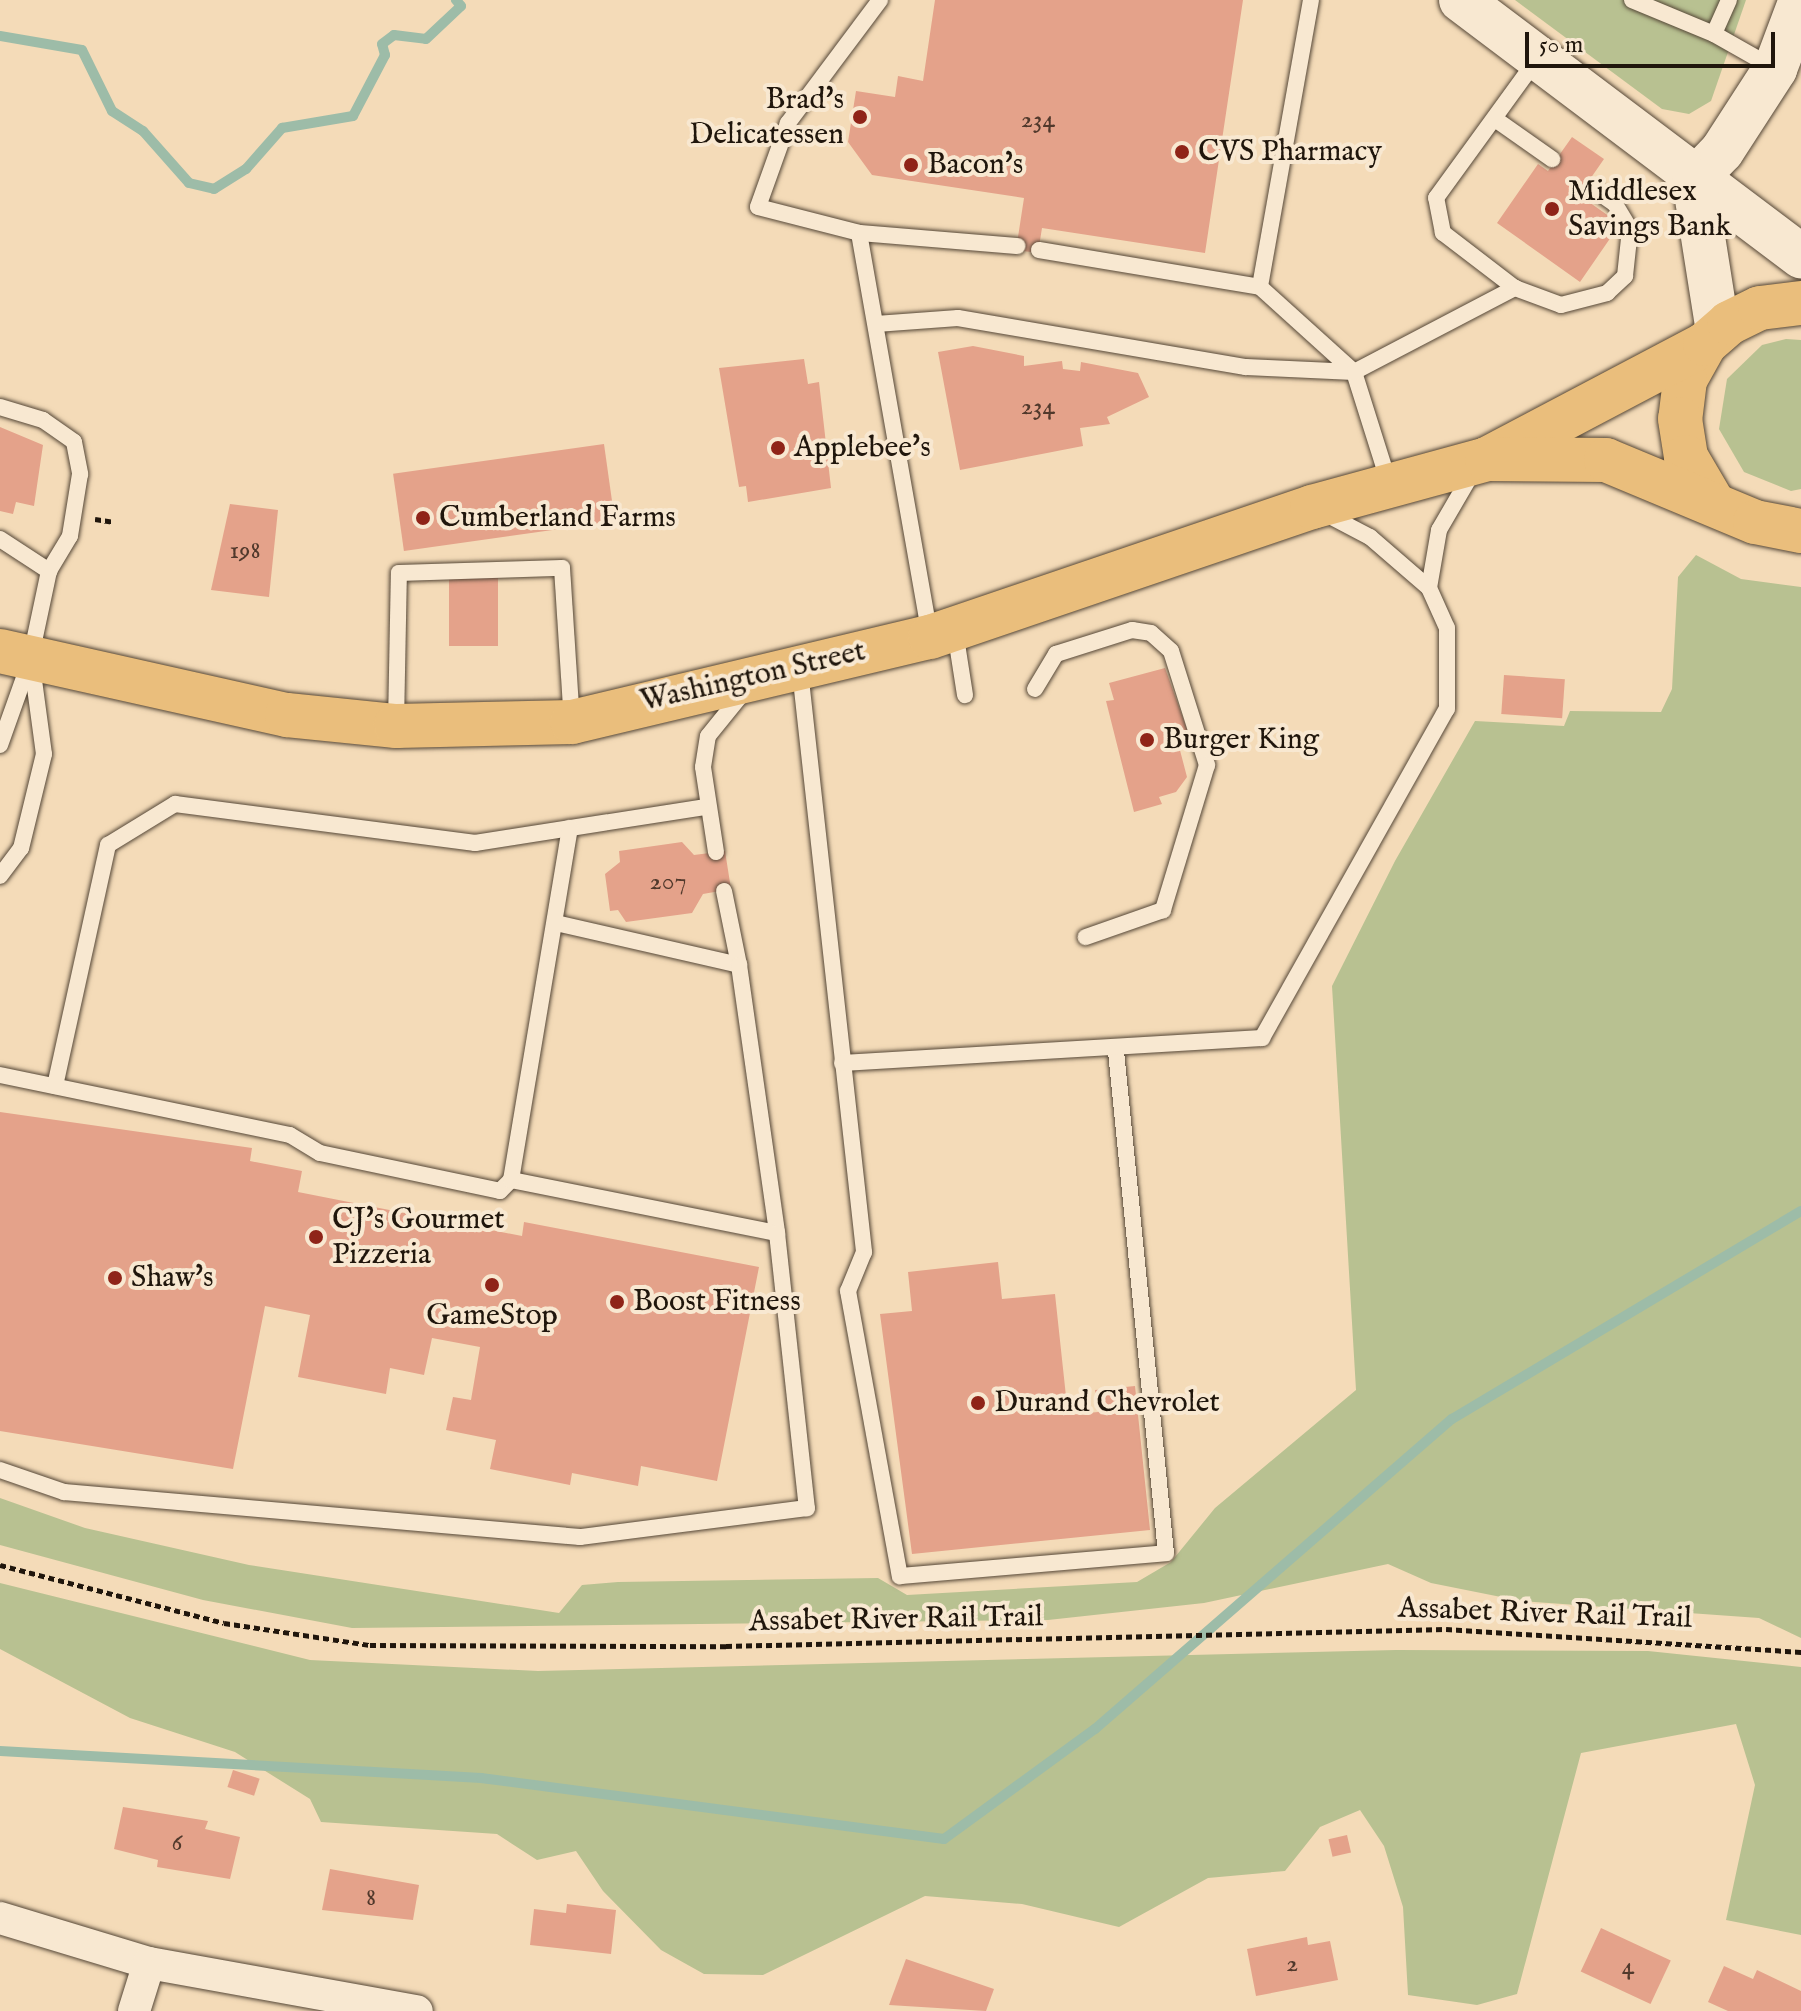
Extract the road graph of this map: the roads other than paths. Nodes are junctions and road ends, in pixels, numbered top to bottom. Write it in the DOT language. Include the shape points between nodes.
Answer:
graph roads {
  1 [pos="880,0"];
  2 [pos="1311,0"];
  3 [pos="1461,0"];
  4 [pos="1632,0"];
  5 [pos="1729,0"];
  6 [pos="1801,0"];
  7 [pos="1714,34"];
  8 [pos="1537,59"];
  9 [pos="1775,69"];
  10 [pos="1495,119"];
  11 [pos="1552,159"];
  12 [pos="1694,180"];
  13 [pos="1595,190"];
  14 [pos="859,233"];
  15 [pos="1017,246"];
  16 [pos="1039,250"];
  17 [pos="1801,256"];
  18 [pos="1260,287"];
  19 [pos="1515,288"];
  20 [pos="1801,303"];
  21 [pos="876,324"];
  22 [pos="1712,338"];
  23 [pos="1354,372"];
  24 [pos="0,407"];
  25 [pos="1487,459"];
  26 [pos="1389,483"];
  27 [pos="1713,503"];
  28 [pos="1312,507"];
  29 [pos="1801,531"];
  30 [pos="0,539"];
  31 [pos="49,571"];
  32 [pos="1429,588"];
  33 [pos="943,633"];
  34 [pos="15,654"];
  35 [pos="781,673"];
  36 [pos="1035,689"];
  37 [pos="965,695"];
  38 [pos="572,722"];
  39 [pos="396,726"];
  40 [pos="0,745"];
  41 [pos="706,807"];
  42 [pos="570,828"];
  43 [pos="716,852"];
  44 [pos="0,876"];
  45 [pos="724,891"];
  46 [pos="556,923"];
  47 [pos="1086,937"];
  48 [pos="739,965"];
  49 [pos="1116,1051"];
  50 [pos="842,1063"];
  51 [pos="0,1075"];
  52 [pos="55,1086"];
  53 [pos="511,1180"];
  54 [pos="777,1233"];
  55 [pos="0,1470"];
  56 [pos="0,1918"];
  57 [pos="149,1963"];
  58 [pos="134,2011"];
  59 [pos="417,2011"];
  1 -- 14 [label="lane" via="788,123 758,207"];
  2 -- 18 [label="lane"];
  3 -- 8 [label="main road"];
  4 -- 7 [label="lane"];
  5 -- 7 [label="lane"];
  6 -- 9 [label="main road"];
  7 -- 9 [label="lane"];
  8 -- 10 [label="lane"];
  8 -- 12 [label="main road"];
  9 -- 12 [label="main road" via="1722,151"];
  10 -- 11 [label="lane"];
  10 -- 19 [label="lane" via="1436,198 1437,217 1443,233"];
  12 -- 17 [label="main road"];
  12 -- 22 [label="main road"];
  13 -- 19 [label="lane" via="1615,204 1630,229 1625,276 1607,293 1561,305"];
  14 -- 15 [label="lane"];
  14 -- 21 [label="lane"];
  16 -- 18 [label="lane"];
  18 -- 23 [label="lane"];
  19 -- 23 [label="lane"];
  20 -- 22 [label="main road, Washington Street" via="1760,308"];
  21 -- 23 [label="lane" via="958,318 1246,367"];
  21 -- 33 [label="lane"];
  22 -- 25 [label="main road, Washington Street"];
  22 -- 27 [label="main road" via="1685,380 1680,419 1691,470"];
  23 -- 26 [label="lane"];
  24 -- 31 [label="lane" via="43,420 74,442 80,474 70,536"];
  25 -- 26 [label="main road, Washington Street"];
  25 -- 27 [label="main road, Washington Street" via="1606,460"];
  25 -- 32 [label="lane" via="1457,488 1444,517"];
  26 -- 28 [label="main road, Washington Street"];
  27 -- 29 [label="main road, Washington Street"];
  28 -- 32 [label="lane" via="1370,537"];
  28 -- 33 [label="main road, Washington Street"];
  30 -- 31 [label="lane"];
  31 -- 34 [label="lane"];
  32 -- 49 [label="lane" via="1447,628 1447,709 1262,1038"];
  33 -- 35 [label="main road, Washington Street"];
  33 -- 37 [label="lane"];
  34 -- 39 [label="main road, Washington Street" via="156,692"];
  34 -- 40 [label="lane"];
  34 -- 44 [label="lane" via="44,754 21,848"];
  35 -- 38 [label="main road, Washington Street"];
  35 -- 41 [label="lane" via="708,736"];
  35 -- 50 [label="lane"];
  36 -- 47 [label="lane" via="1056,654 1132,630 1151,633 1171,651 1207,765 1163,910"];
  38 -- 39 [label="main road, Washington Street"];
  38 -- 39 [label="lane" via="562,568 399,573"];
  41 -- 42 [label="lane"];
  41 -- 43 [label="lane"];
  42 -- 46 [label="lane"];
  42 -- 52 [label="lane" via="475,843 175,804 108,845"];
  45 -- 48 [label="lane"];
  46 -- 48 [label="lane"];
  46 -- 53 [label="lane"];
  48 -- 54 [label="lane"];
  49 -- 50 [label="lane"];
  49 -- 50 [label="lane" via="1166,1553 900,1576 848,1291 864,1252"];
  51 -- 52 [label="lane"];
  52 -- 53 [label="lane" via="290,1135 320,1153 500,1191"];
  53 -- 54 [label="lane"];
  54 -- 55 [label="lane" via="807,1508 580,1537 64,1492"];
  56 -- 57 [label="street"];
  57 -- 58 [label="street"];
  57 -- 59 [label="street"];
}
